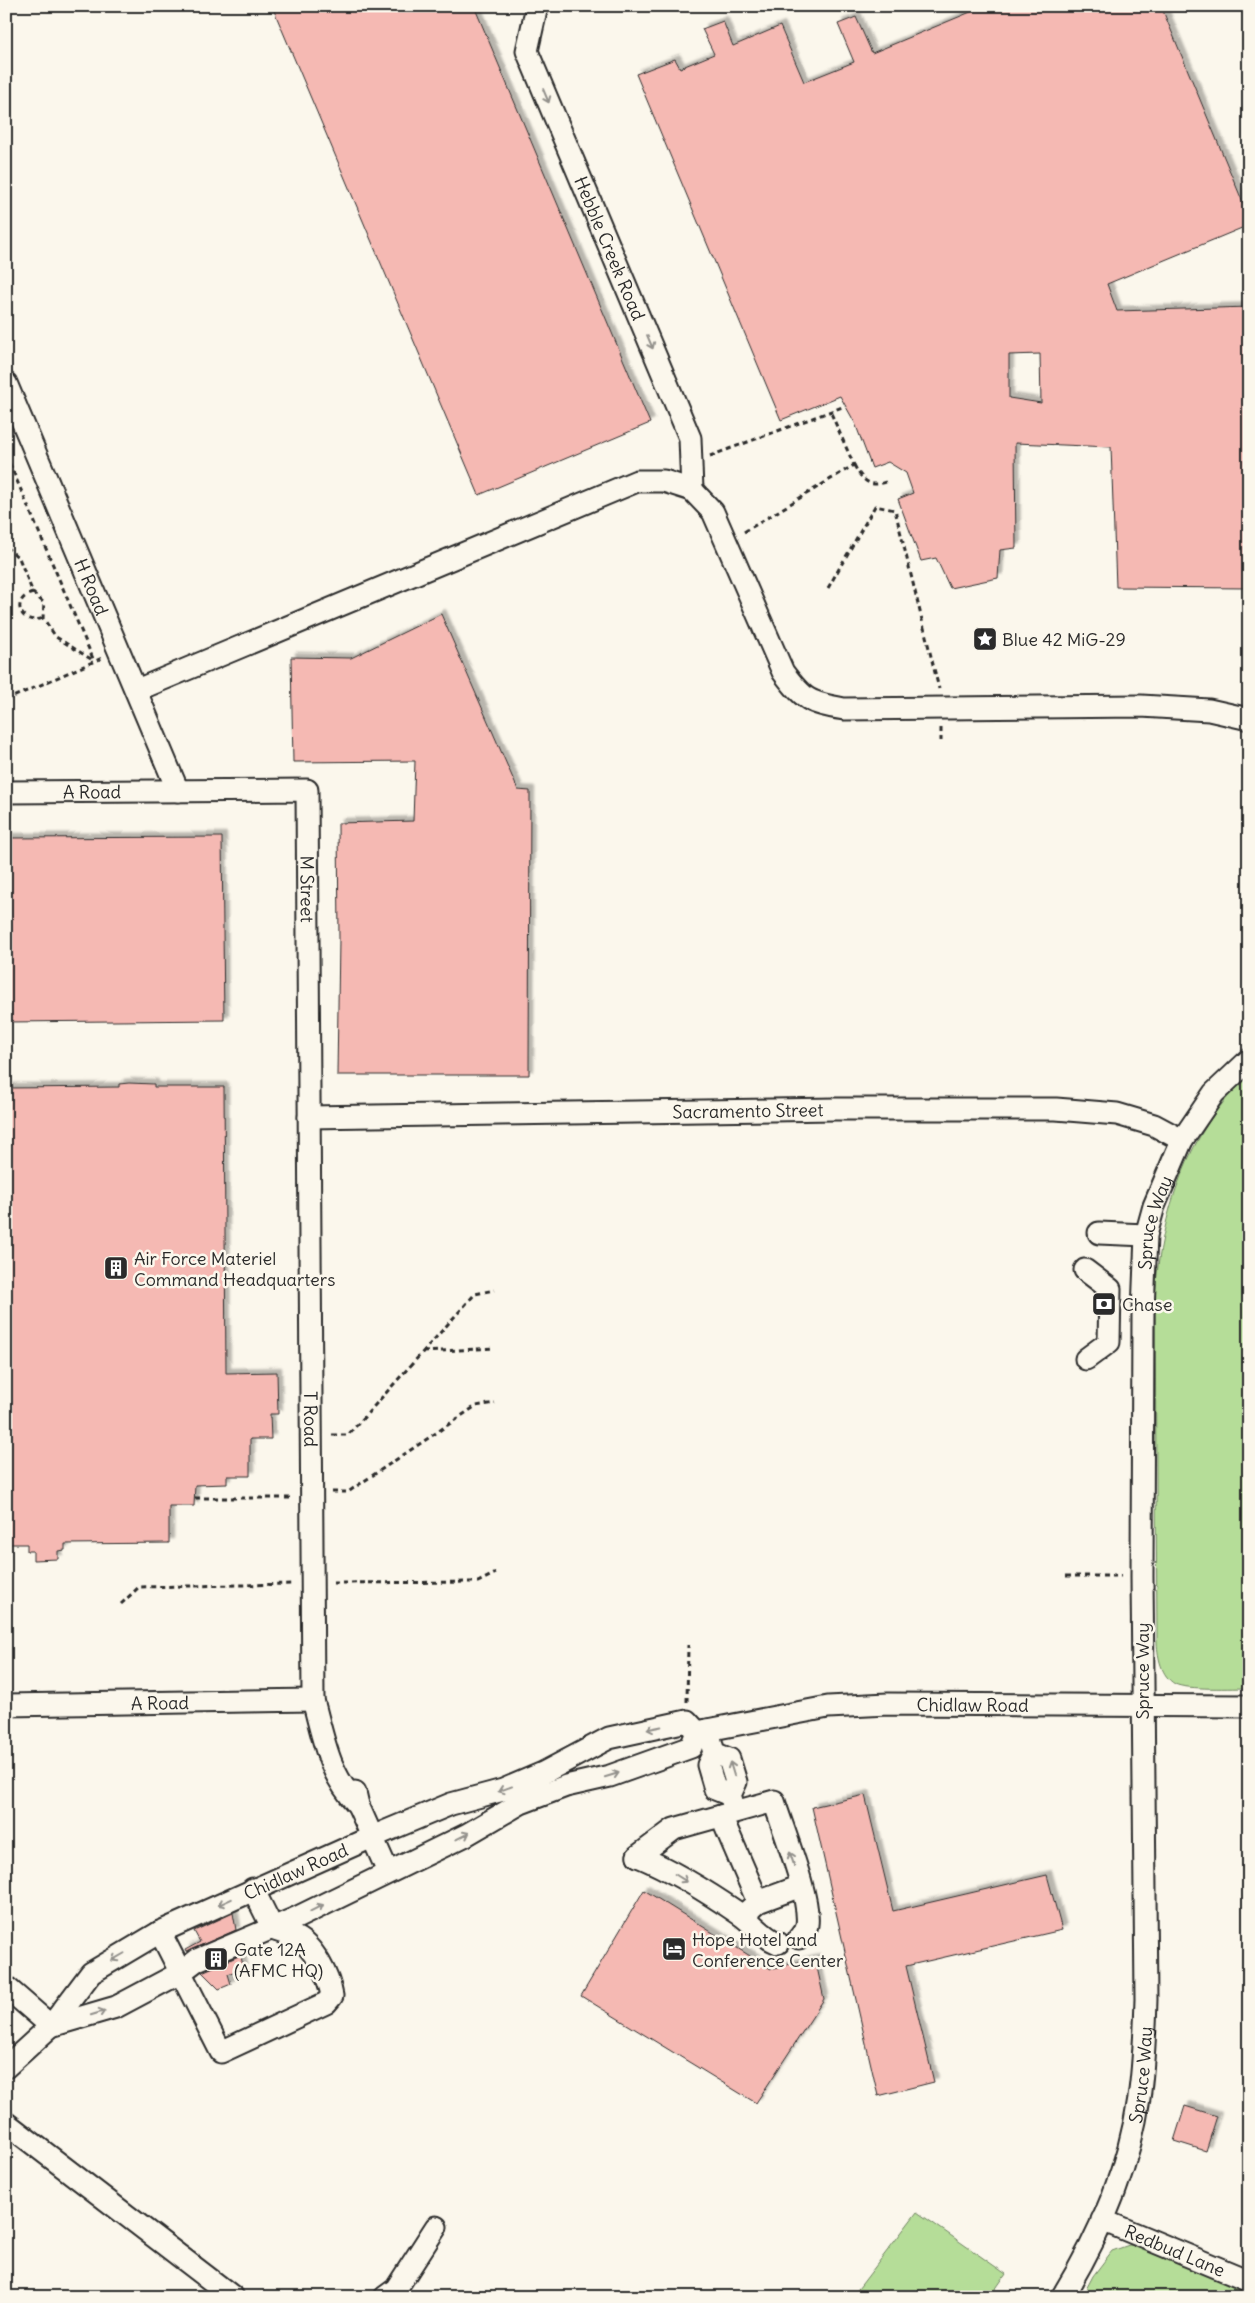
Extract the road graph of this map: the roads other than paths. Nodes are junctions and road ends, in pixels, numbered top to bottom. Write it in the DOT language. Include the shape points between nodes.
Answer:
graph roads {
  1 [pos="536,6"];
  2 [pos="6,383"];
  3 [pos="692,490"];
  4 [pos="137,690"];
  5 [pos="1249,719"];
  6 [pos="178,791"];
  7 [pos="6,792"];
  8 [pos="1249,1060"];
  9 [pos="309,1117"];
  10 [pos="1182,1140"];
  11 [pos="1099,1233"];
  12 [pos="1146,1235"];
  13 [pos="1085,1270"];
  14 [pos="1086,1359"];
  15 [pos="313,1700"];
  16 [pos="6,1705"];
  17 [pos="1142,1705"];
  18 [pos="1249,1706"];
  19 [pos="703,1731"];
  20 [pos="729,1808"];
  21 [pos="372,1836"];
  22 [pos="388,1872"];
  23 [pos="801,1886"];
  24 [pos="253,1889"];
  25 [pos="750,1909"];
  26 [pos="273,1929"];
  27 [pos="160,1932"];
  28 [pos="799,1938"];
  29 [pos="778,1943"];
  30 [pos="180,1973"];
  31 [pos="6,1987"];
  32 [pos="52,2026"];
  33 [pos="6,2067"];
  34 [pos="6,2123"];
  35 [pos="1102,2220"];
  36 [pos="436,2227"];
  37 [pos="1249,2281"];
  38 [pos="232,2297"];
  39 [pos="386,2297"];
  40 [pos="1062,2297"];
  1 -- 3 [label="street, Hebble Creek Road, one-way" via="527,51 690,438"];
  2 -- 4 [label="street, H Road"];
  3 -- 4 [label="street" via="664,481 637,481"];
  3 -- 5 [label="street" via="713,512 783,672 797,691 816,704 844,709 1141,706 1209,710"];
  4 -- 6 [label="street, H Road"];
  6 -- 7 [label="street, A Road"];
  6 -- 9 [label="street, M Street" via="306,790"];
  8 -- 10 [label="street, Spruce Way" via="1214,1093"];
  9 -- 10 [label="street, Sacramento Street" via="1056,1109 1117,1114 1154,1125"];
  9 -- 15 [label="street, T Road"];
  10 -- 12 [label="street, Spruce Way" via="1157,1198"];
  11 -- 12 [label="street"];
  12 -- 17 [label="street, Spruce Way"];
  13 -- 14 [label="street" via="1110,1289 1109,1342"];
  15 -- 16 [label="street, A Road"];
  15 -- 21 [label="street, T Road" via="319,1721 332,1738 354,1784 358,1805"];
  17 -- 18 [label="street, Chidlaw Road"];
  17 -- 19 [label="street, Chidlaw Road" via="880,1704 828,1707"];
  17 -- 35 [label="street, Spruce Way" via="1144,2057 1131,2137"];
  19 -- 20 [label="street" via="714,1753 729,1759 736,1782"];
  19 -- 21 [label="street, Chidlaw Road, one-way" via="687,1721 609,1738 503,1790 451,1804"];
  22 -- 19 [label="street, one-way" via="466,1835 521,1803 691,1747"];
  23 -- 20 [label="street, one-way" via="774,1801"];
  20 -- 25 [label="street"];
  20 -- 25 [label="street, one-way" via="674,1829 638,1856"];
  21 -- 22 [label="street, T Road"];
  21 -- 24 [label="street, Chidlaw Road"];
  26 -- 22 [label="street, one-way"];
  23 -- 25 [label="street"];
  23 -- 28 [label="street" via="807,1928"];
  24 -- 26 [label="street"];
  24 -- 27 [label="street, Chidlaw Road, one-way"];
  25 -- 29 [label="street" via="771,1940"];
  26 -- 30 [label="street" via="250,1949 201,1970"];
  26 -- 30 [label="street" via="297,1938 313,1954 330,1986 332,1996 326,2002 221,2052"];
  27 -- 30 [label="street"];
  27 -- 32 [label="street, Chidlaw Road, one-way" via="91,1973"];
  32 -- 30 [label="street, one-way" via="116,2007"];
  31 -- 32 [label="street"];
  32 -- 33 [label="street"];
  34 -- 38 [label="street"];
  35 -- 37 [label="street, Redbud Lane"];
  35 -- 40 [label="street, Spruce Way"];
  36 -- 39 [label="street" via="396,2289"];
}
